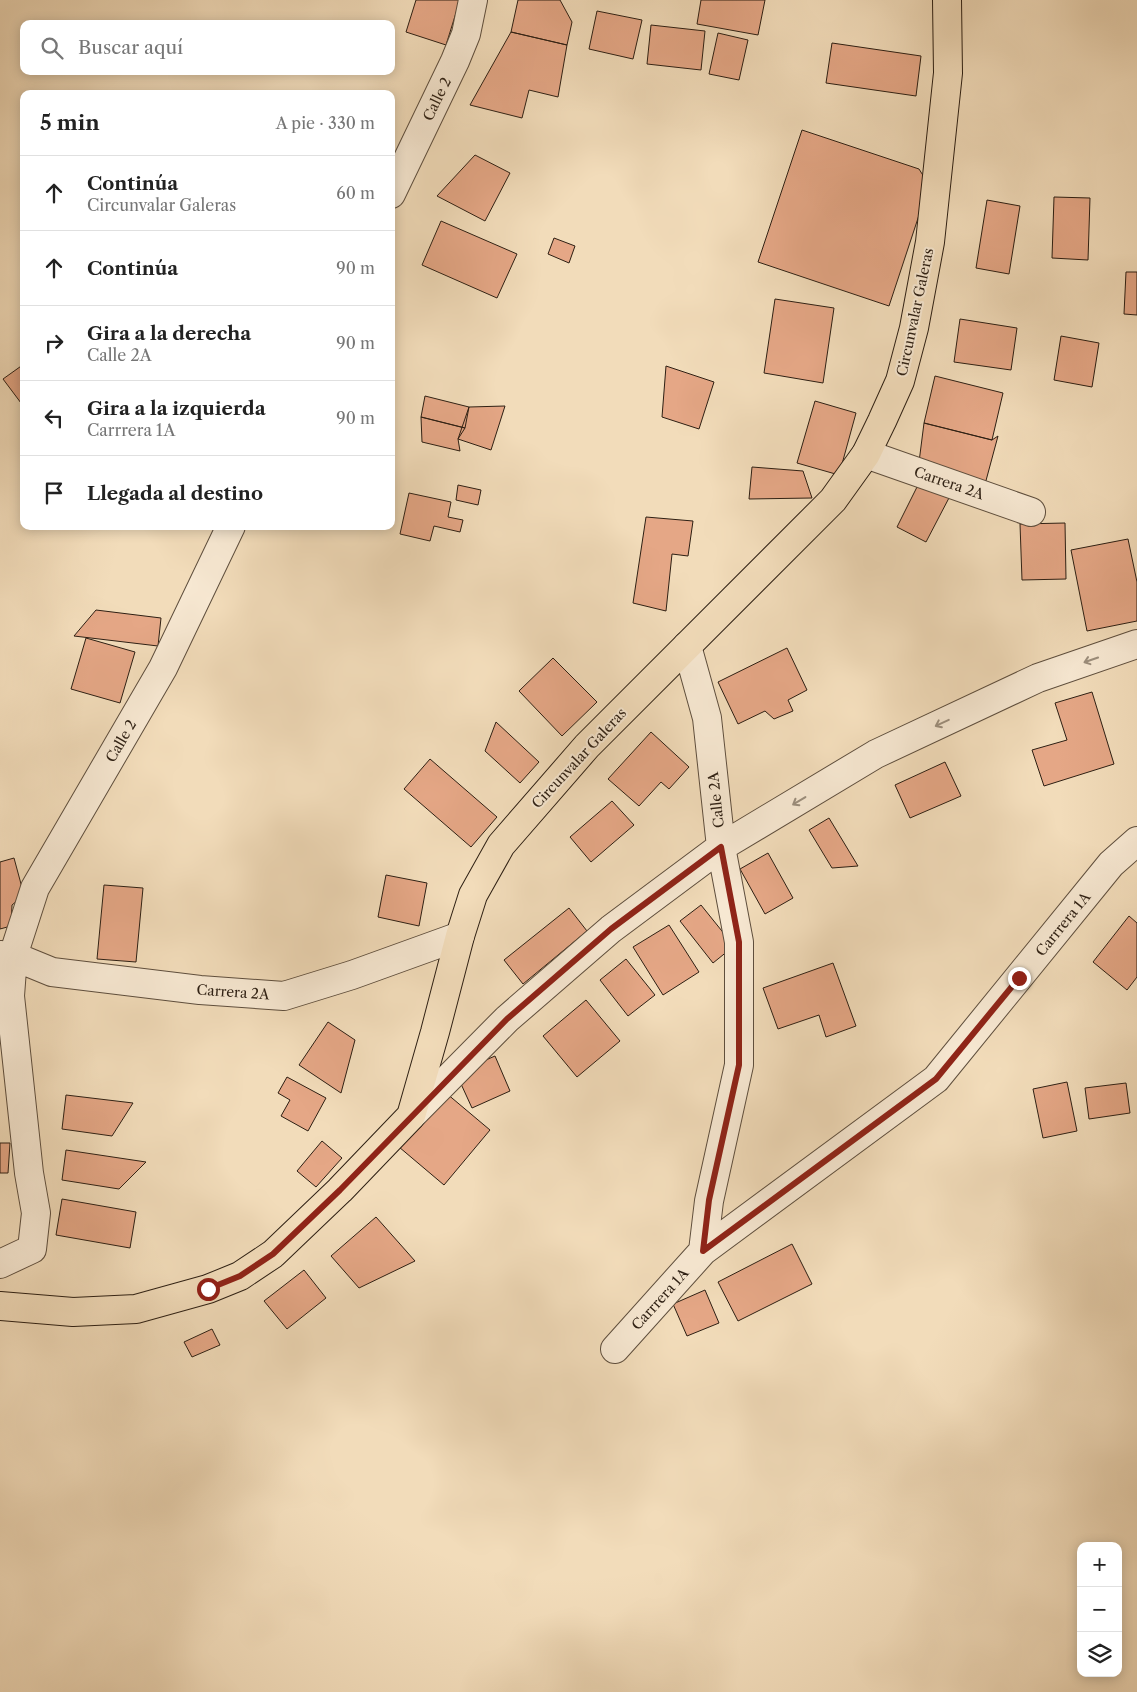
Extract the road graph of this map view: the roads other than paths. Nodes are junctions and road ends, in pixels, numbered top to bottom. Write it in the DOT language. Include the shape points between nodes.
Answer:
graph roads {
  1 [pos="473,0"];
  2 [pos="948,0"];
  3 [pos="395,186"];
  4 [pos="866,454"];
  5 [pos="1031,512"];
  6 [pos="229,530"];
  7 [pos="1137,644"];
  8 [pos="688,646"];
  9 [pos="1137,842"];
  10 [pos="721,847"];
  11 [pos="460,936"];
  12 [pos="7,955"];
  13 [pos="411,1116"];
  14 [pos="703,1251"];
  15 [pos="0,1264"];
  16 [pos="0,1306"];
  17 [pos="615,1349"];
  1 -- 3 [label="street, Calle 2" via="466,34 455,61"];
  2 -- 4 [label="main road, Circunvalar Galeras" via="948,73 930,242 914,328 900,381"];
  4 -- 5 [label="street, Carrera 2A"];
  4 -- 8 [label="main road, Circunvalar Galeras" via="833,500"];
  6 -- 12 [label="street, Calle 2" via="163,668 35,888"];
  7 -- 10 [label="street, one-way" via="1038,678 876,754"];
  8 -- 10 [label="street, Calle 2A" via="707,718"];
  8 -- 11 [label="main road, Circunvalar Galeras" via="587,746 501,845 473,895"];
  9 -- 14 [label="street, Carrrera 1A" via="1111,864 936,1079"];
  10 -- 13 [label="street" via="611,929 507,1019"];
  10 -- 14 [label="street, Calle 2A" via="739,942 739,1065 709,1200"];
  11 -- 12 [label="street, Carrera 2A" via="284,996 200,990 52,972"];
  11 -- 13 [label="main road, Circunvalar Galeras"];
  12 -- 15 [label="street, Calle 2" via="36,1213 32,1249"];
  13 -- 16 [label="main road, Circunvalar Galeras" via="273,1254 240,1276 208,1289 136,1309 74,1312"];
  14 -- 17 [label="street, Carrrera 1A"];
}
